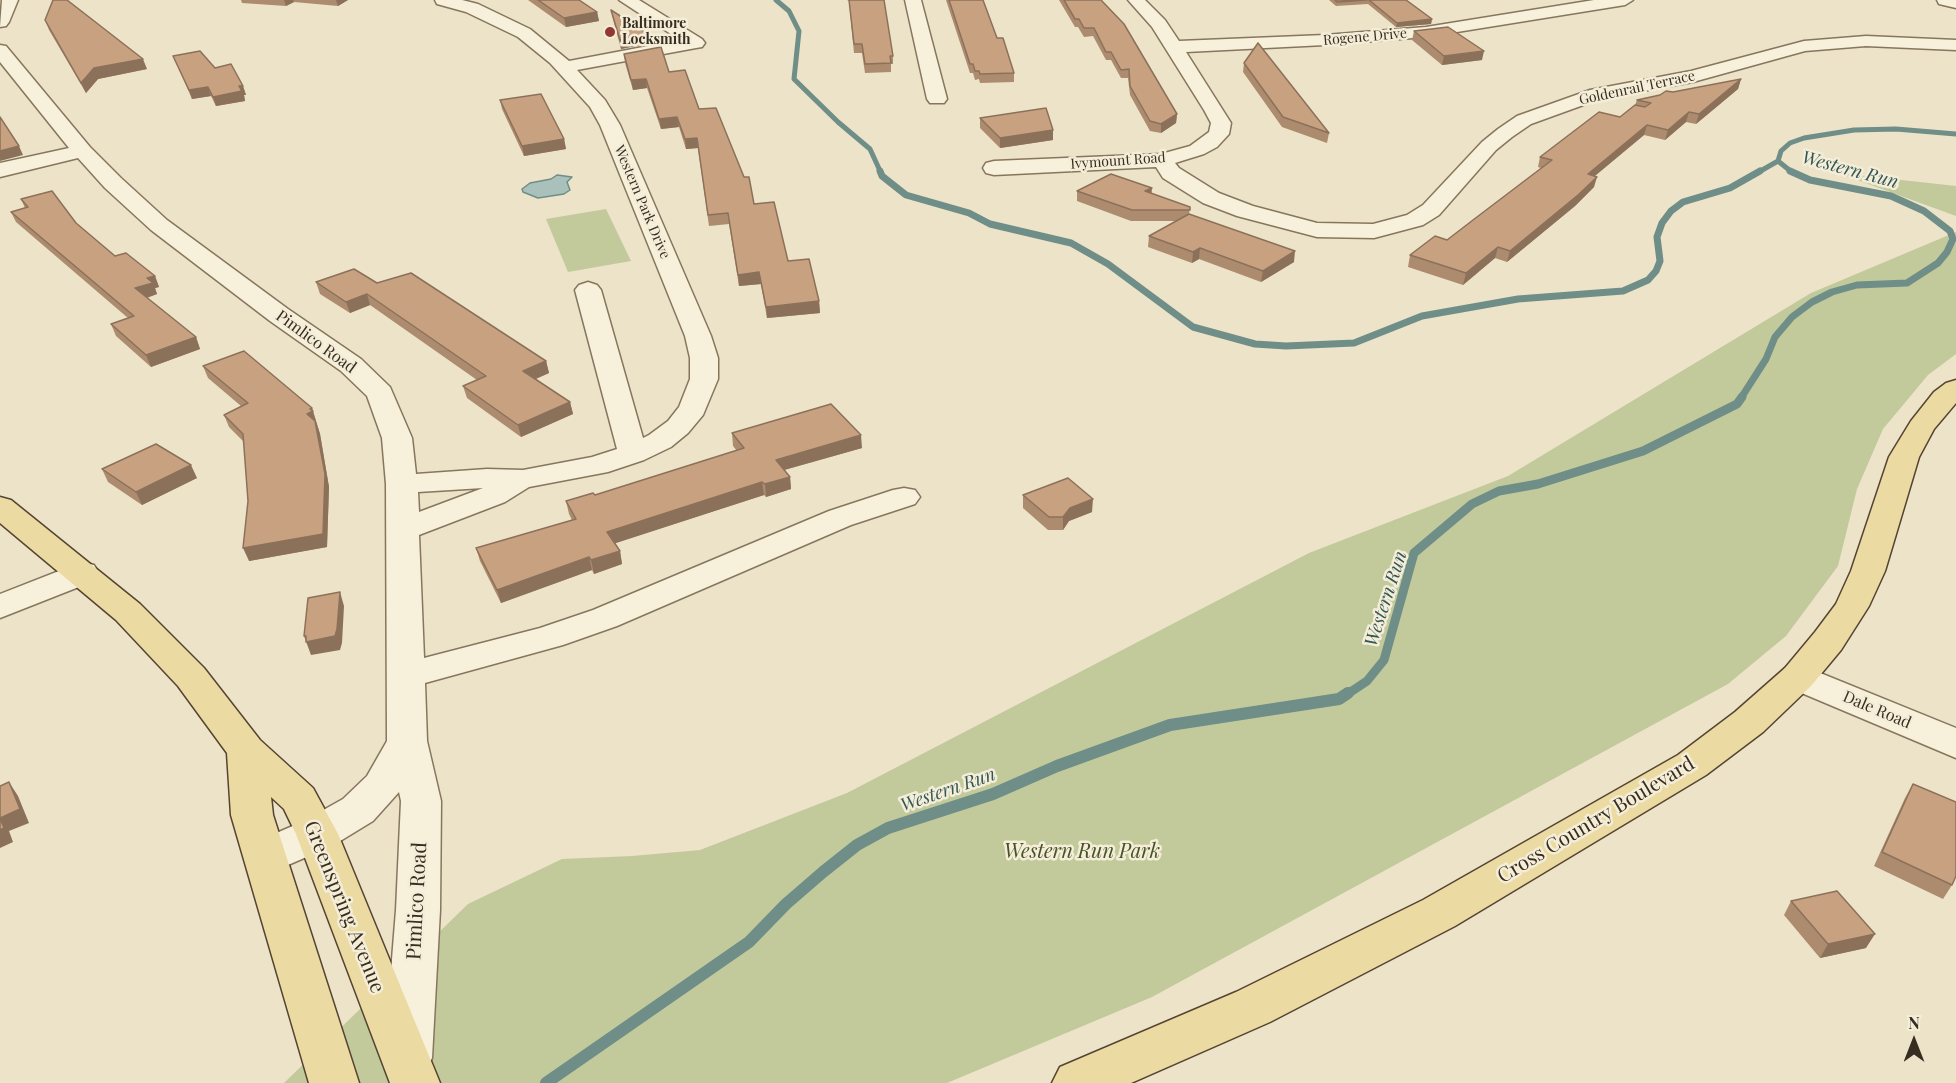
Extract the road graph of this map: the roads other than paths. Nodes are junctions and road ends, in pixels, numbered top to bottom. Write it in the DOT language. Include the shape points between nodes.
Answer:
graph roads {
  1 [pos="10,0"];
  2 [pos="443,0"];
  3 [pos="627,0"];
  4 [pos="913,0"];
  5 [pos="1136,0"];
  6 [pos="1524,0"];
  7 [pos="1625,0"];
  8 [pos="1945,0"];
  9 [pos="1956,3"];
  10 [pos="1553,11"];
  11 [pos="0,22"];
  12 [pos="1956,45"];
  13 [pos="1174,47"];
  14 [pos="0,50"];
  15 [pos="560,63"];
  16 [pos="937,99"];
  17 [pos="83,151"];
  18 [pos="1162,160"];
  19 [pos="994,168"];
  20 [pos="0,170"];
  21 [pos="588,290"];
  22 [pos="1956,388"];
  23 [pos="633,454"];
  24 [pos="523,479"];
  25 [pos="402,484"];
  26 [pos="904,497"];
  27 [pos="0,507"];
  28 [pos="402,530"];
  29 [pos="82,573"];
  30 [pos="0,607"];
  31 [pos="406,675"];
  32 [pos="1798,677"];
  33 [pos="407,741"];
  34 [pos="1956,744"];
  35 [pos="246,750"];
  36 [pos="317,834"];
  37 [pos="266,856"];
  38 [pos="411,1073"];
  39 [pos="334,1083"];
  40 [pos="1077,1083"];
  1 -- 11 [label="street"];
  2 -- 15 [label="street, Western Park Drive" via="472,8 524,33"];
  3 -- 15 [label="street" via="690,39"];
  4 -- 16 [label="street"];
  5 -- 13 [label="street, Ivymount Road"];
  6 -- 10 [label="street"];
  7 -- 10 [label="street, Rogene Drive"];
  8 -- 9 [label="street"];
  10 -- 13 [label="street, Rogene Drive" via="1371,37"];
  12 -- 18 [label="street, Goldenrail Terrace" via="1866,41 1804,46 1693,76 1567,103 1524,120 1505,133 1431,210 1415,220 1374,231 1317,230 1245,211 1183,182"];
  13 -- 18 [label="street, Ivymount Road" via="1221,123 1219,134 1210,143 1184,156"];
  14 -- 17 [label="street, Pimlico Road"];
  15 -- 23 [label="street, Western Park Drive" via="598,104 610,125 702,350 704,379 693,409 660,441"];
  17 -- 20 [label="street"];
  17 -- 25 [label="street, Pimlico Road" via="159,225 351,365 380,393 397,438"];
  18 -- 19 [label="street, Ivymount Road"];
  21 -- 23 [label="street"];
  22 -- 32 [label="main road, Cross Country Boulevard" via="1921,427 1904,457 1868,571 1852,606"];
  23 -- 24 [label="street, Western Park Drive"];
  24 -- 25 [label="street, Western Park Drive"];
  24 -- 28 [label="street, Western Park Drive" via="502,492"];
  25 -- 28 [label="street, Pimlico Road"];
  26 -- 31 [label="street" via="840,518 605,618 550,637"];
  27 -- 29 [label="main road, Greenspring Avenue"];
  28 -- 31 [label="street, Pimlico Road"];
  29 -- 30 [label="street"];
  29 -- 35 [label="main road, Greenspring Avenue" via="128,612 178,663"];
  31 -- 33 [label="street, Pimlico Road"];
  32 -- 34 [label="street, Dale Road"];
  32 -- 40 [label="main road, Cross Country Boulevard" via="1749,722 1692,765 1439,913 1253,1007"];
  33 -- 36 [label="street" via="381,787 358,810"];
  33 -- 38 [label="street, Pimlico Road" via="421,801"];
  35 -- 36 [label="main road, Greenspring Avenue" via="299,799"];
  35 -- 37 [label="main road" via="252,815"];
  36 -- 37 [label="street"];
  36 -- 38 [label="main road, Greenspring Avenue"];
  37 -- 39 [label="main road"];
}
